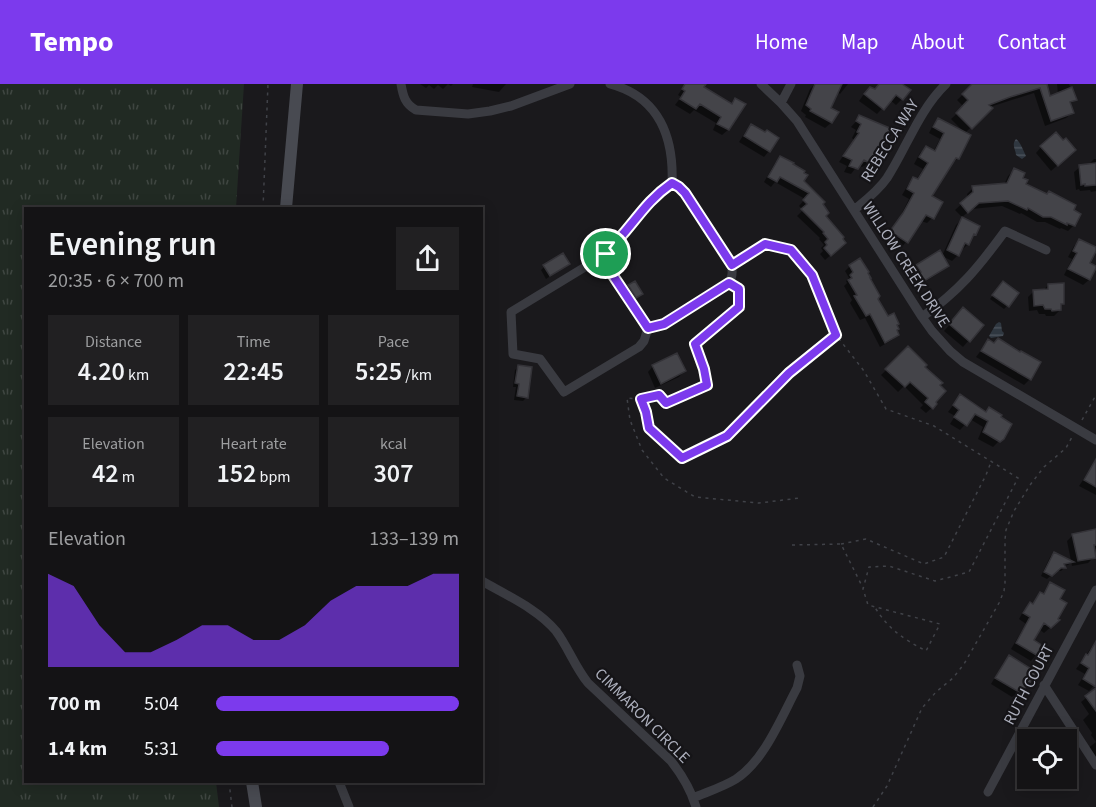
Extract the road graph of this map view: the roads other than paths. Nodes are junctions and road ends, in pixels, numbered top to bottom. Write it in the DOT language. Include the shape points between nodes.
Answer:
graph roads {
  1 [pos="297,84"];
  2 [pos="401,84"];
  3 [pos="570,84"];
  4 [pos="610,84"];
  5 [pos="761,84"];
  6 [pos="791,84"];
  7 [pos="946,84"];
  8 [pos="781,103"];
  9 [pos="672,183"];
  10 [pos="286,207"];
  11 [pos="854,210"];
  12 [pos="1046,250"];
  13 [pos="604,262"];
  14 [pos="922,317"];
  15 [pos="648,328"];
  16 [pos="1096,440"];
  17 [pos="483,582"];
  18 [pos="1096,590"];
  19 [pos="797,665"];
  20 [pos="1044,685"];
  21 [pos="1096,765"];
  22 [pos="252,783"];
  23 [pos="339,783"];
  24 [pos="988,792"];
  25 [pos="695,802"];
  26 [pos="256,807"];
  27 [pos="350,807"];
  1 -- 10 [label="main road"];
  2 -- 3 [label="street" via="405,100 416,110 468,114 512,106"];
  4 -- 9 [label="street" via="640,98 661,122 669,144"];
  5 -- 8 [label="street, WILLOW CREEK DRIVE"];
  6 -- 8 [label="street"];
  7 -- 11 [label="street, REBECCA WAY" via="926,108 887,177"];
  8 -- 11 [label="street, WILLOW CREEK DRIVE" via="806,134"];
  9 -- 13 [label="street" via="649,202 608,250"];
  9 -- 15 [label="street" via="685,193 732,265 732,276 729,283 664,324"];
  11 -- 14 [label="street, WILLOW CREEK DRIVE"];
  12 -- 14 [label="street" via="1005,231 968,279"];
  13 -- 15 [label="street"];
  13 -- 15 [label="street" via="585,267 511,312 513,354 540,359 564,392 639,347"];
  14 -- 16 [label="street, WILLOW CREEK DRIVE" via="963,362"];
  17 -- 25 [label="street, CIMMARON CIRCLE" via="547,621 588,683 671,761"];
  18 -- 20 [label="street, RUTH COURT"];
  19 -- 25 [label="street" via="797,688 757,759 745,773"];
  20 -- 21 [label="street"];
  20 -- 24 [label="street, RUTH COURT"];
  22 -- 26 [label="main road"];
  23 -- 27 [label="street"];
}
